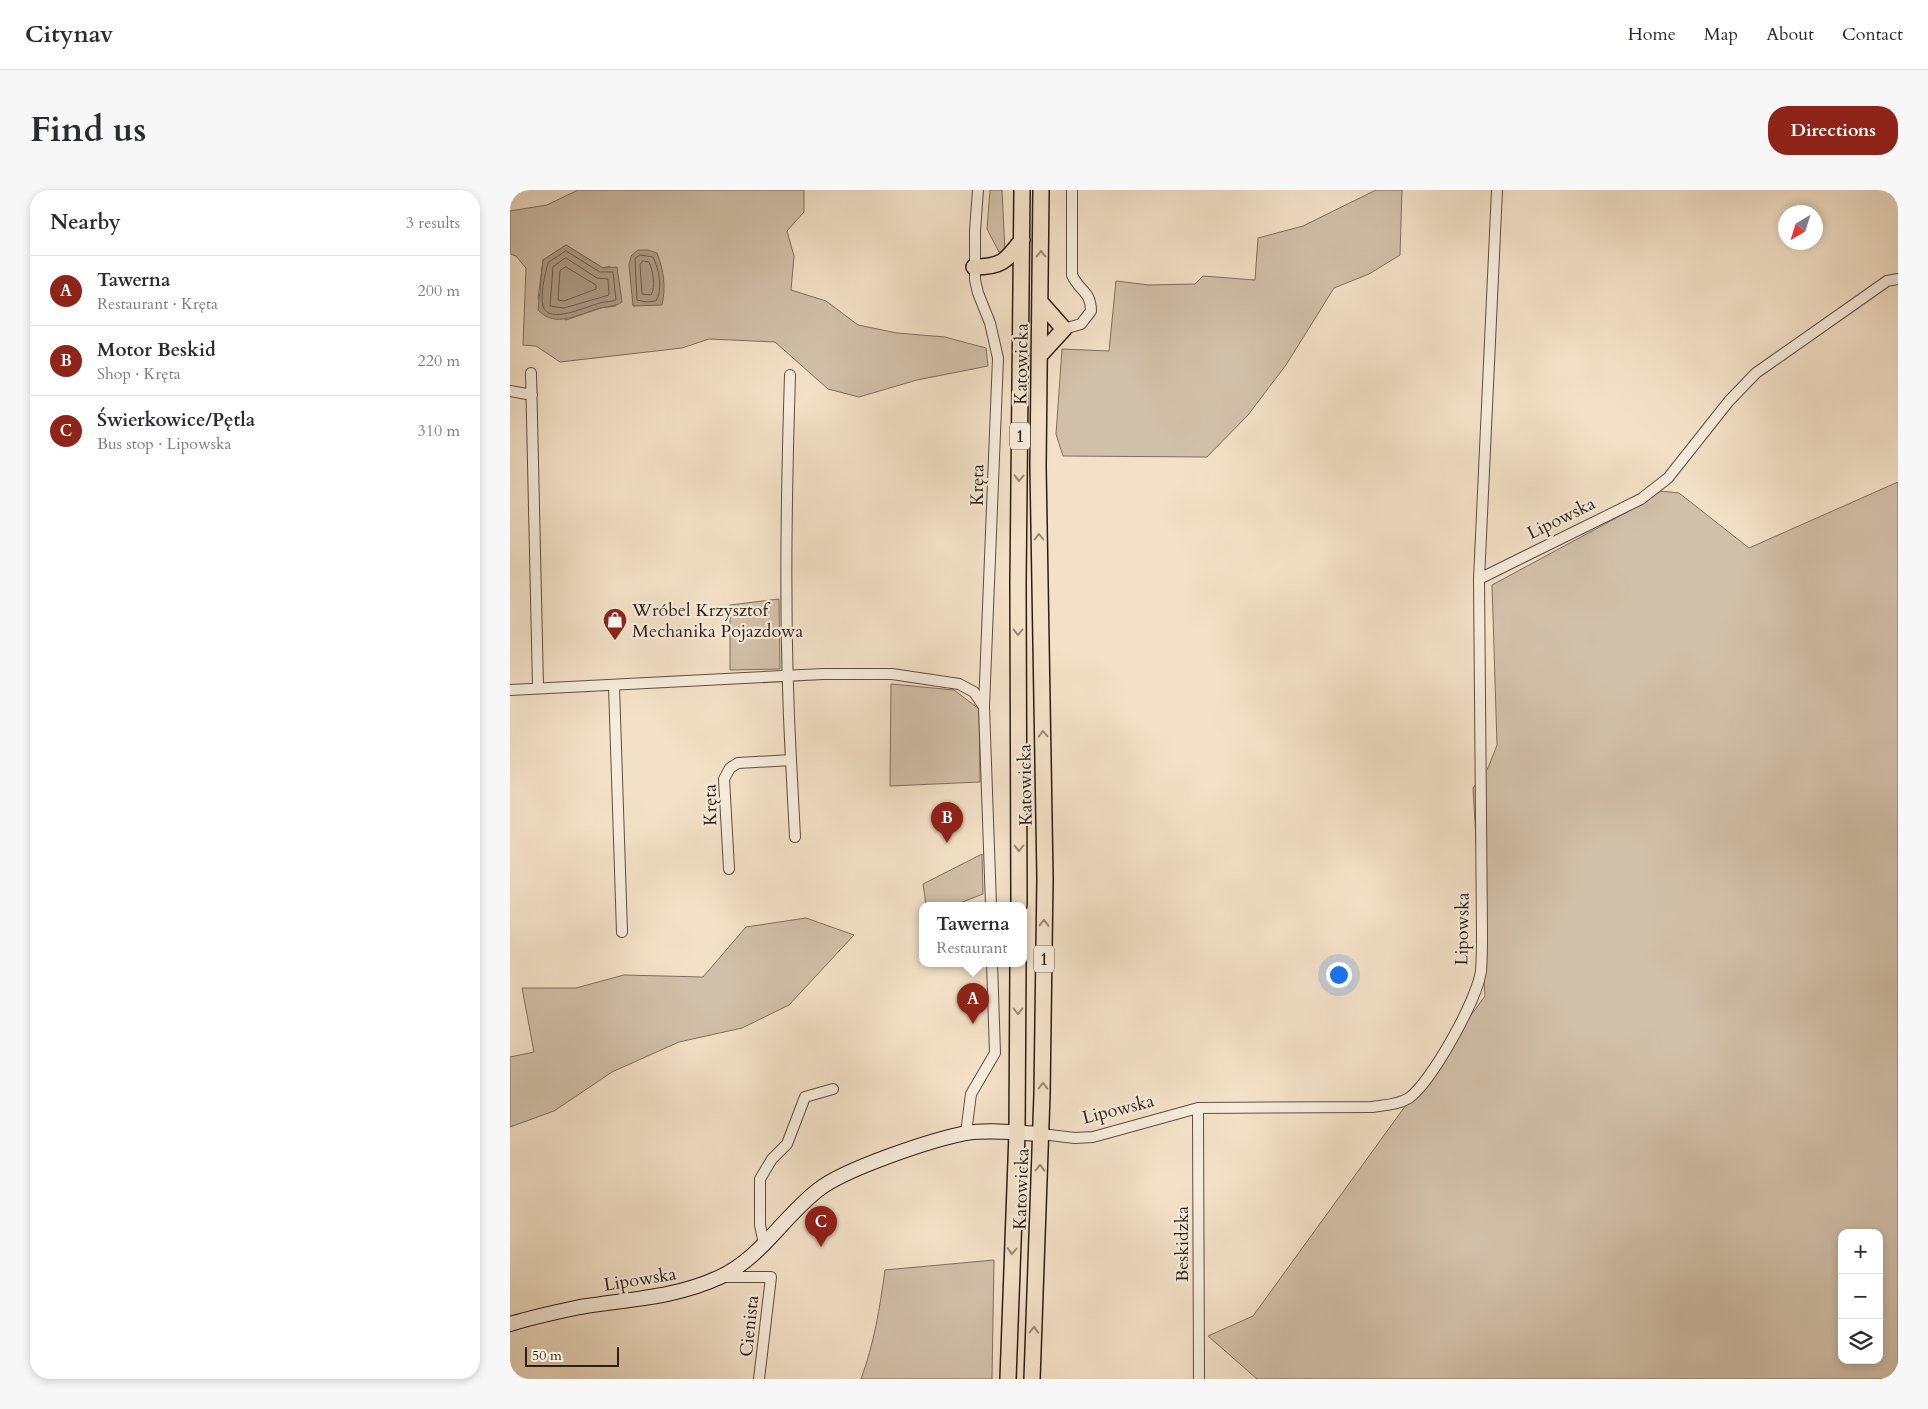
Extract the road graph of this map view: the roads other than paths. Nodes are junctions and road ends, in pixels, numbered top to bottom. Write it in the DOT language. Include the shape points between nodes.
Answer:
graph roads {
  1 [pos="978,190"];
  2 [pos="1022,190"];
  3 [pos="1041,190"];
  4 [pos="1072,190"];
  5 [pos="1497,190"];
  6 [pos="1022,240"];
  7 [pos="974,267"];
  8 [pos="1898,278"];
  9 [pos="1041,303"];
  10 [pos="1064,329"];
  11 [pos="1040,354"];
  12 [pos="531,373"];
  13 [pos="790,375"];
  14 [pos="510,391"];
  15 [pos="532,395"];
  16 [pos="1479,579"];
  17 [pos="786,677"];
  18 [pos="614,686"];
  19 [pos="538,687"];
  20 [pos="510,690"];
  21 [pos="984,707"];
  22 [pos="792,760"];
  23 [pos="795,837"];
  24 [pos="729,868"];
  25 [pos="991,902"];
  26 [pos="1019,902"];
  27 [pos="622,932"];
  28 [pos="992,967"];
  29 [pos="1018,967"];
  30 [pos="834,1089"];
  31 [pos="1198,1108"];
  32 [pos="1016,1132"];
  33 [pos="966,1133"];
  34 [pos="1041,1134"];
  35 [pos="764,1244"];
  36 [pos="720,1277"];
  37 [pos="510,1324"];
  38 [pos="760,1379"];
  39 [pos="1008,1379"];
  40 [pos="1032,1379"];
  41 [pos="1199,1379"];
  1 -- 7 [label="street, Kręta"];
  2 -- 6 [label="main road, Katowicka / 1"];
  9 -- 3 [label="main road, Katowicka / 1, one-way"];
  4 -- 10 [label="street" via="1072,276 1088,294 1091,311 1082,324"];
  5 -- 16 [label="street"];
  6 -- 7 [label="main road" via="1002,264"];
  6 -- 26 [label="main road, Katowicka / 1, one-way"];
  7 -- 21 [label="street, Kręta" via="978,293 990,322 998,358"];
  8 -- 16 [label="street, Lipowska" via="1887,281 1756,373 1668,478 1641,500"];
  9 -- 10 [label="main road"];
  9 -- 11 [label="main road, Katowicka / 1"];
  10 -- 11 [label="main road"];
  34 -- 11 [label="main road, Katowicka / 1, one-way" via="1045,850 1039,577"];
  12 -- 15 [label="street"];
  13 -- 17 [label="street" via="785,539"];
  14 -- 15 [label="street"];
  15 -- 19 [label="street"];
  16 -- 31 [label="street, Lipowska" via="1482,933 1481,973 1470,1005 1427,1079 1409,1098 1396,1104 1372,1107"];
  17 -- 18 [label="street"];
  17 -- 21 [label="street" via="892,674 959,684 974,692"];
  17 -- 22 [label="street"];
  18 -- 19 [label="street"];
  18 -- 27 [label="street"];
  19 -- 20 [label="street"];
  21 -- 25 [label="street, Kręta"];
  22 -- 23 [label="street"];
  22 -- 24 [label="street, Kręta" via="738,763 730,768 724,779"];
  28 -- 33 [label="street" via="995,1053 971,1094"];
  29 -- 32 [label="main road, Katowicka / 1, one-way"];
  30 -- 35 [label="street" via="804,1097 787,1144 772,1159 760,1179 760,1225"];
  31 -- 34 [label="street, Lipowska" via="1093,1136 1075,1138"];
  31 -- 41 [label="street, Beskidzka"];
  32 -- 33 [label="street, Lipowska"];
  32 -- 34 [label="street, Lipowska"];
  32 -- 39 [label="main road, Katowicka / 1, one-way"];
  33 -- 35 [label="street, Lipowska" via="854,1170 819,1188"];
  40 -- 34 [label="main road, Katowicka / 1, one-way"];
  35 -- 36 [label="street, Lipowska" via="742,1265"];
  36 -- 37 [label="street, Lipowska" via="689,1290 580,1307"];
  36 -- 38 [label="street, Cienista" via="771,1277"];
}
